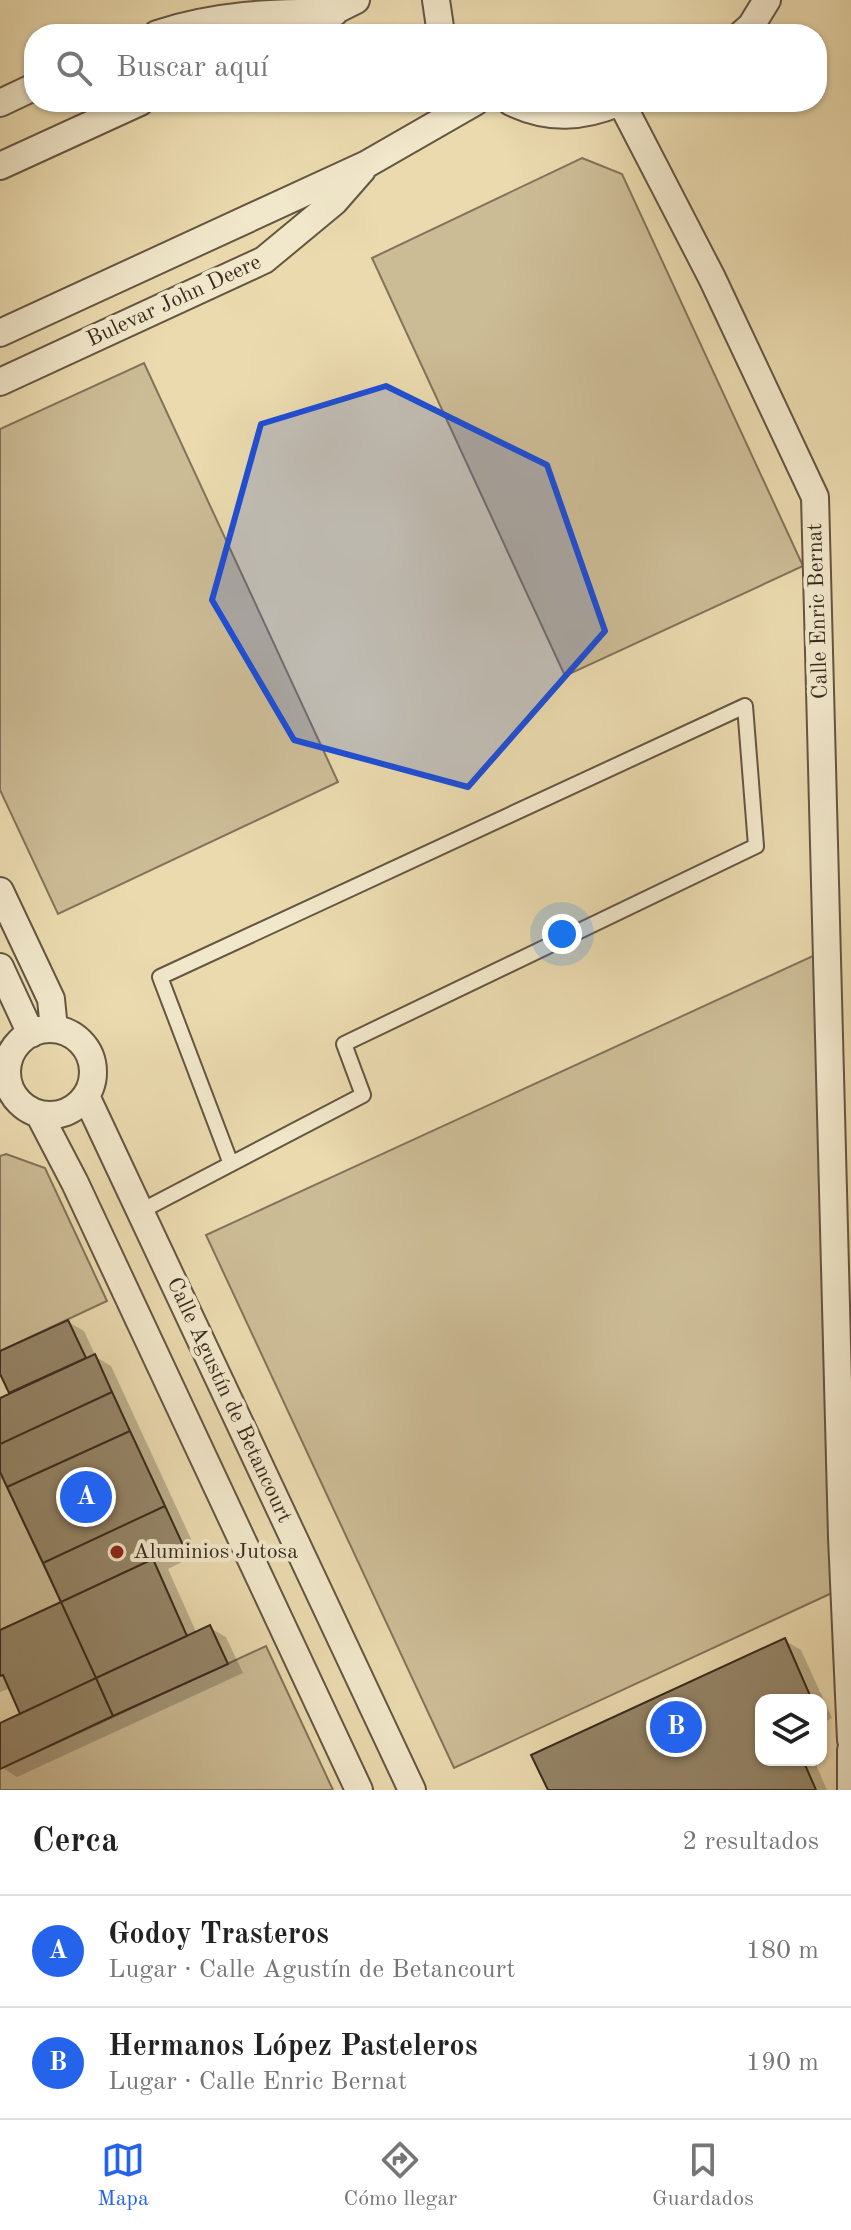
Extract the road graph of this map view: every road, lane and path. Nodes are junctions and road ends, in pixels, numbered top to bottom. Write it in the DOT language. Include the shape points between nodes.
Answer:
graph roads {
  1 [pos="436,0"];
  2 [pos="767,0"];
  3 [pos="345,6"];
  4 [pos="187,24"];
  5 [pos="308,24"];
  6 [pos="440,24"];
  7 [pos="752,24"];
  8 [pos="24,92"];
  9 [pos="0,103"];
  10 [pos="118,112"];
  11 [pos="458,112"];
  12 [pos="546,112"];
  13 [pos="595,112"];
  14 [pos="625,112"];
  15 [pos="367,164"];
  16 [pos="0,166"];
  17 [pos="0,333"];
  18 [pos="0,382"];
  19 [pos="0,891"];
  20 [pos="0,967"];
  21 [pos="42,1032"];
  22 [pos="6,1092"];
  23 [pos="86,1096"];
  24 [pos="39,1114"];
  25 [pos="231,1164"];
  26 [pos="141,1211"];
  27 [pos="851,1740"];
  28 [pos="851,1750"];
  29 [pos="359,1790"];
  30 [pos="412,1790"];
  31 [pos="851,1790"];
  1 -- 6 [label="street"];
  2 -- 7 [label="street"];
  3 -- 4 [label="street"];
  3 -- 5 [label="street"];
  8 -- 9 [label="street"];
  10 -- 16 [label="street"];
  11 -- 15 [label="street, Bulevar John Deere"];
  12 -- 13 [label="street" via="563,117"];
  14 -- 27 [label="street, Calle Enric Bernat" via="712,278 815,497"];
  15 -- 17 [label="street, Bulevar John Deere"];
  15 -- 18 [label="street, Bulevar John Deere" via="334,202 264,260"];
  19 -- 21 [label="street" via="51,999"];
  20 -- 21 [label="street"];
  21 -- 22 [label="street" via="12,1051"];
  21 -- 23 [label="street" via="68,1033 89,1054 92,1083"];
  22 -- 24 [label="street"];
  23 -- 24 [label="street" via="65,1113"];
  23 -- 26 [label="street, Calle Agustín de Betancourt"];
  24 -- 29 [label="street"];
  25 -- 25 [label="lane" via="363,1095 344,1044 756,846 745,706 160,977"];
  25 -- 26 [label="lane"];
  26 -- 30 [label="street, Calle Agustín de Betancourt"];
  28 -- 31 [label="street"];
}
